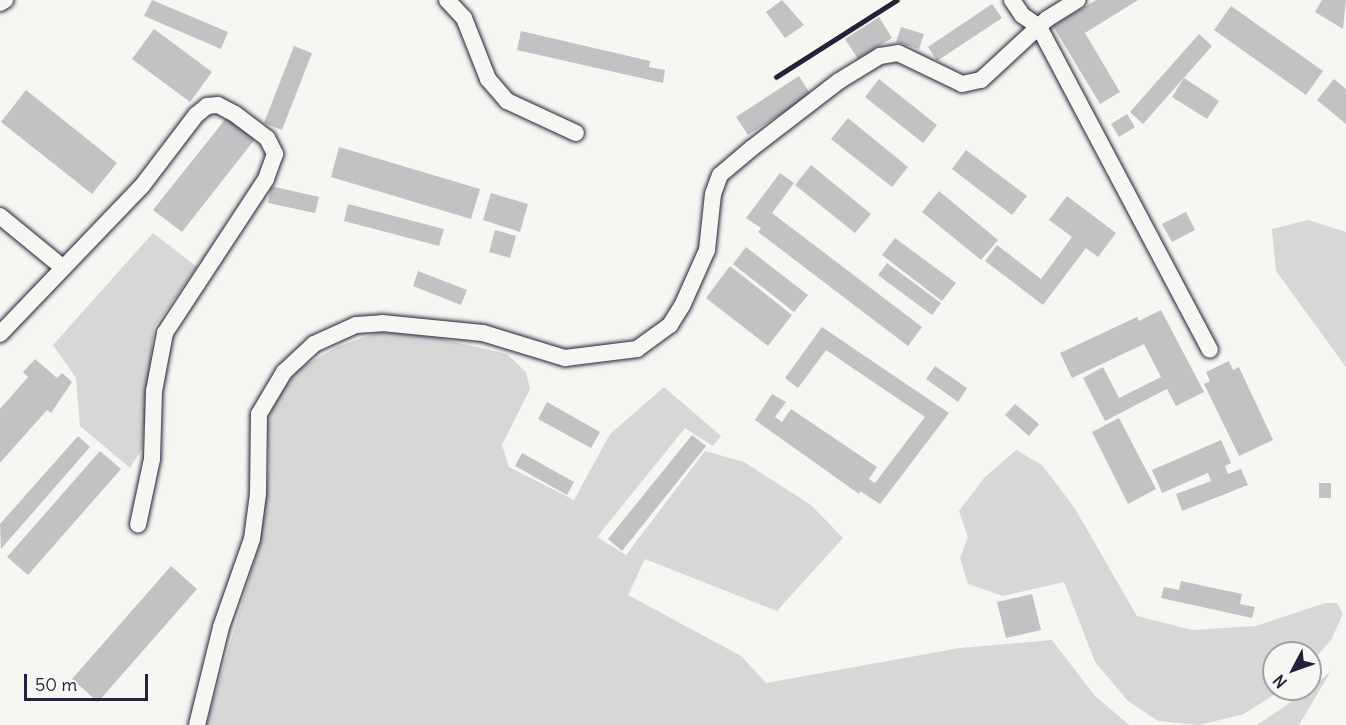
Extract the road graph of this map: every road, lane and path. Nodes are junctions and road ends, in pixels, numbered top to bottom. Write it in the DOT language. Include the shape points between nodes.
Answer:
graph roads {
  1 [pos="5,0"];
  2 [pos="447,0"];
  3 [pos="1012,0"];
  4 [pos="1077,0"];
  5 [pos="0,3"];
  6 [pos="1039,27"];
  7 [pos="576,133"];
  8 [pos="0,216"];
  9 [pos="62,267"];
  10 [pos="0,334"];
  11 [pos="1210,350"];
  12 [pos="138,525"];
  13 [pos="197,725"];
  1 -- 5 [label="street"];
  2 -- 7 [label="street" via="464,18 488,79 507,101"];
  3 -- 6 [label="street" via="1022,15"];
  4 -- 6 [label="street"];
  6 -- 11 [label="street"];
  6 -- 13 [label="street" via="981,80 962,84 898,53 880,56 839,81 752,148 720,175 713,194 707,250 682,306 670,325 638,349 566,358 483,333 382,323 356,325 314,344 284,372 259,414 258,494 252,539 221,627"];
  8 -- 9 [label="street"];
  9 -- 10 [label="street"];
  9 -- 12 [label="street" via="142,186 196,114 207,106 218,105 235,114 267,138 275,154 266,179 165,333 154,391 152,459"];
}
